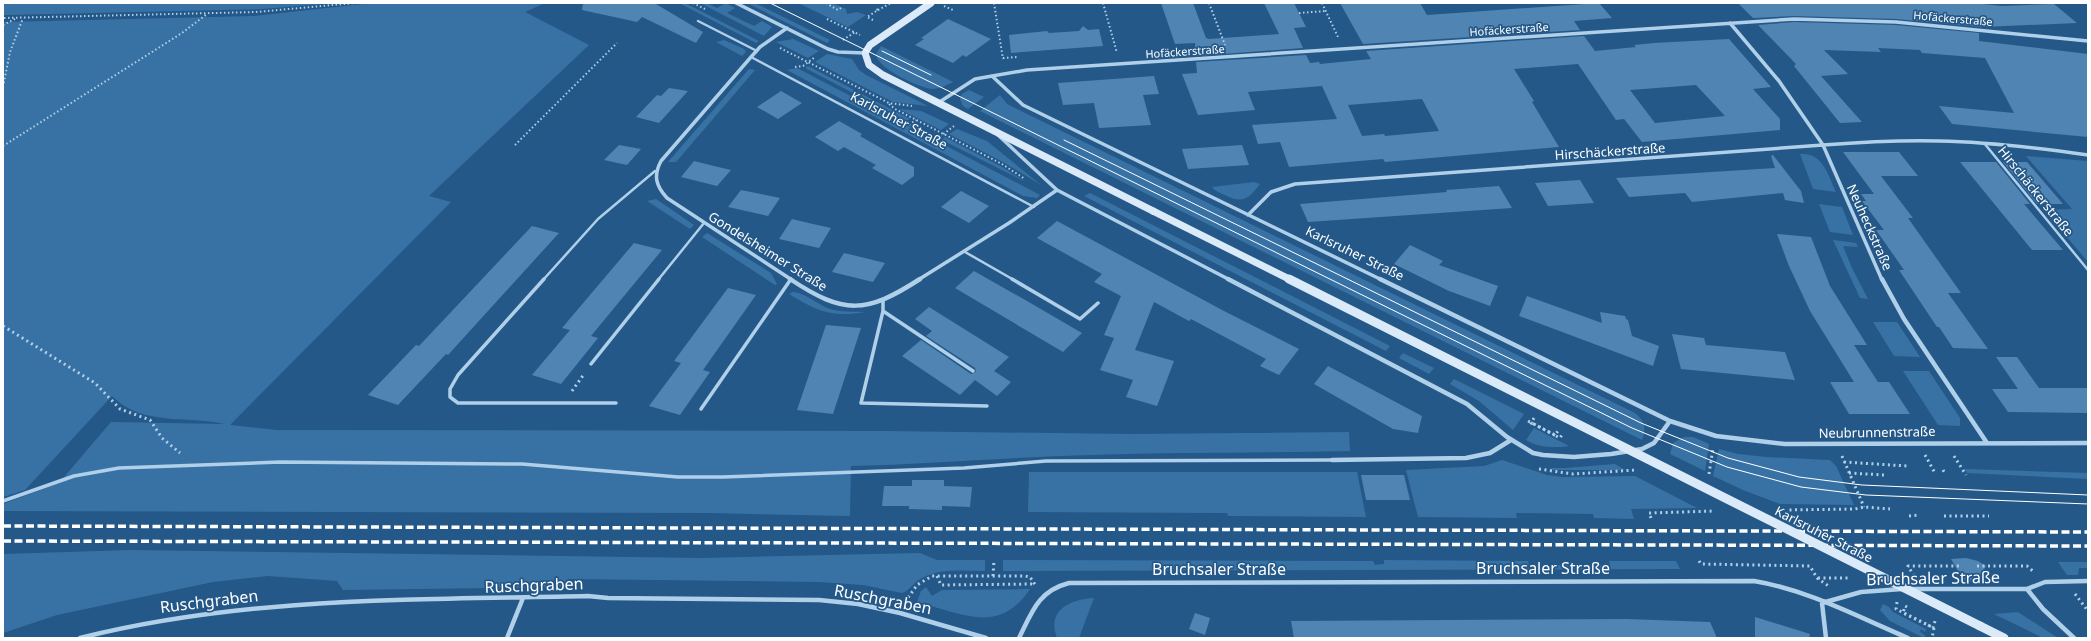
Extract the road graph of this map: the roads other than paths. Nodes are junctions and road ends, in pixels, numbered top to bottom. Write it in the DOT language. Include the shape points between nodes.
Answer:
graph roads {
  1 [pos="736,3"];
  2 [pos="931,3"];
  3 [pos="698,21"];
  4 [pos="1730,23"];
  5 [pos="787,28"];
  6 [pos="2088,41"];
  7 [pos="757,51"];
  8 [pos="865,53"];
  9 [pos="751,57"];
  10 [pos="992,76"];
  11 [pos="938,103"];
  12 [pos="992,130"];
  13 [pos="1984,143"];
  14 [pos="1823,145"];
  15 [pos="2088,154"];
  16 [pos="656,171"];
  17 [pos="1057,190"];
  18 [pos="1034,207"];
  19 [pos="1248,215"];
  20 [pos="704,223"];
  21 [pos="965,252"];
  22 [pos="2088,270"];
  23 [pos="791,279"];
  24 [pos="883,301"];
  25 [pos="1098,303"];
  26 [pos="883,311"];
  27 [pos="591,364"];
  28 [pos="973,370"];
  29 [pos="616,403"];
  30 [pos="987,406"];
  31 [pos="701,409"];
  32 [pos="1670,421"];
  33 [pos="1511,440"];
  34 [pos="1987,442"];
  35 [pos="2088,443"];
  36 [pos="1332,460"];
  37 [pos="3,501"];
  38 [pos="2088,581"];
  39 [pos="2027,589"];
  40 [pos="523,598"];
  41 [pos="1822,603"];
  42 [pos="80,638"];
  43 [pos="507,638"];
  44 [pos="986,638"];
  45 [pos="1019,638"];
  46 [pos="1826,638"];
  47 [pos="1908,638"];
  48 [pos="2004,638"];
  49 [pos="2074,638"];
  1 -- 5 [label="street"];
  2 -- 8 [label="street" via="874,41"];
  3 -- 7 [label="lane"];
  4 -- 6 [label="street, Hofäckerstraße" via="1794,19 1883,21"];
  4 -- 10 [label="street, Hofäckerstraße" via="1027,70"];
  4 -- 14 [label="street, Neuheckstraße" via="1779,81"];
  5 -- 7 [label="street"];
  5 -- 8 [label="street" via="834,51"];
  7 -- 9 [label="street"];
  8 -- 11 [label="street, Karlsruher Straße" via="869,65 878,72"];
  9 -- 16 [label="street" via="661,161"];
  9 -- 18 [label="lane, Karlsruher Straße"];
  10 -- 11 [label="street, Hofäckerstraße" via="972,80"];
  10 -- 19 [label="street, Karlsruher Straße" via="1023,105"];
  11 -- 12 [label="street, Karlsruher Straße"];
  12 -- 17 [label="street, Karlsruher Straße"];
  12 -- 48 [label="street, Karlsruher Straße, bridge"];
  13 -- 14 [label="street, Hirschäckerstraße" via="1920,140"];
  13 -- 15 [label="street, Hirschäckerstraße"];
  13 -- 22 [label="lane, Hirschäckerstraße"];
  14 -- 19 [label="street, Hirschäckerstraße" via="1295,184 1277,188"];
  14 -- 34 [label="street, Neuheckstraße" via="1888,291"];
  16 -- 20 [label="street, Gondelsheimer Straße" via="654,181 658,189"];
  16 -- 29 [label="lane" via="598,219 458,375 450,389 450,397 458,403"];
  17 -- 18 [label="street, Gondelsheimer Straße"];
  17 -- 33 [label="street, Karlsruher Straße" via="1467,404"];
  18 -- 21 [label="street, Gondelsheimer Straße"];
  19 -- 32 [label="street, Karlsruher Straße"];
  20 -- 23 [label="street, Gondelsheimer Straße"];
  20 -- 27 [label="lane"];
  21 -- 24 [label="street, Gondelsheimer Straße"];
  21 -- 25 [label="lane" via="1080,319"];
  23 -- 24 [label="street, Gondelsheimer Straße" via="831,303 841,306 867,306"];
  23 -- 31 [label="lane"];
  24 -- 26 [label="lane"];
  26 -- 28 [label="lane"];
  26 -- 30 [label="lane" via="861,403"];
  32 -- 33 [label="street, Karlsruher Straße" via="1651,445 1626,453 1556,458 1534,454"];
  32 -- 34 [label="street, Neubrunnenstraße" via="1716,436 1785,444"];
  33 -- 36 [label="street" via="1501,450 1466,458"];
  34 -- 35 [label="street, Neubrunnenstraße"];
  36 -- 37 [label="lane" via="1046,461 964,468 722,477 678,477 522,464 280,462 119,468 74,476"];
  38 -- 39 [label="street, Bruchsaler Straße" via="2045,582"];
  39 -- 41 [label="street, Bruchsaler Straße" via="1887,589 1842,595"];
  39 -- 49 [label="street" via="2043,609"];
  40 -- 42 [label="street, Ruschgraben" via="308,603 132,624"];
  40 -- 43 [label="street"];
  40 -- 44 [label="street, Ruschgraben" via="588,596 819,600 858,604 900,613"];
  41 -- 45 [label="street, Bruchsaler Straße" via="1778,585 1754,581 1069,583 1051,588 1042,596"];
  41 -- 46 [label="street"];
  41 -- 47 [label="street"];
}
